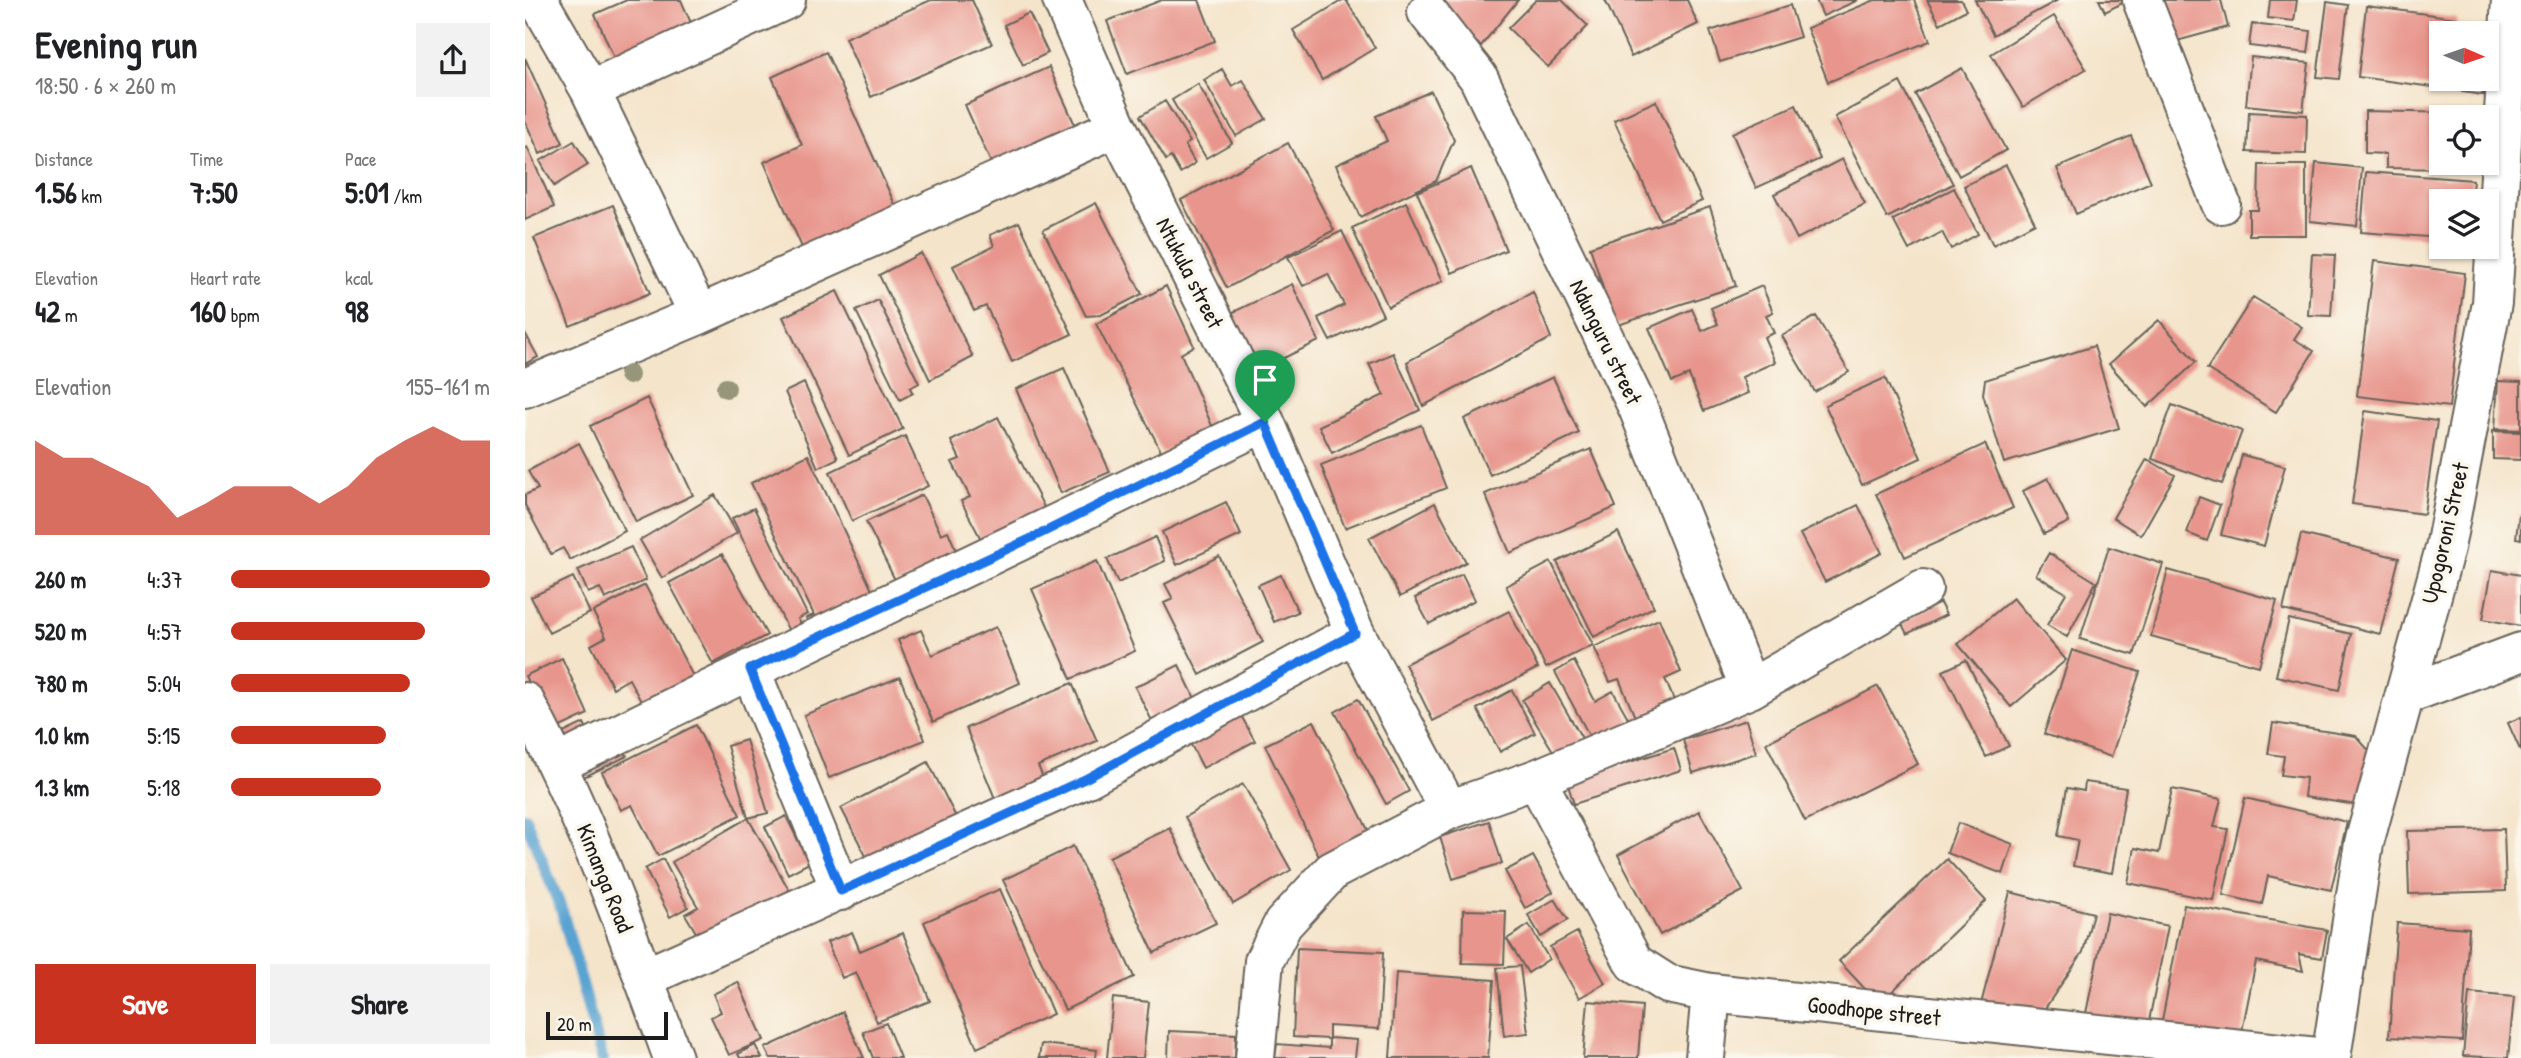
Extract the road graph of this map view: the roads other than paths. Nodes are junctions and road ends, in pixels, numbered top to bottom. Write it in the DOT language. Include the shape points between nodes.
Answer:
graph roads {
  1 [pos="538,0"];
  2 [pos="786,0"];
  3 [pos="1062,0"];
  4 [pos="2142,0"];
  5 [pos="2511,0"];
  6 [pos="1427,12"];
  7 [pos="590,90"];
  8 [pos="1117,127"];
  9 [pos="2221,204"];
  10 [pos="699,315"];
  11 [pos="525,388"];
  12 [pos="1265,422"];
  13 [pos="1923,589"];
  14 [pos="1355,633"];
  15 [pos="2521,652"];
  16 [pos="750,669"];
  17 [pos="1750,689"];
  18 [pos="2405,695"];
  19 [pos="525,702"];
  20 [pos="558,764"];
  21 [pos="1537,779"];
  22 [pos="1449,810"];
  23 [pos="841,891"];
  24 [pos="644,978"];
  25 [pos="1711,993"];
  26 [pos="2054,1044"];
  27 [pos="673,1058"];
  28 [pos="1255,1058"];
  29 [pos="1705,1058"];
  30 [pos="2329,1058"];
  1 -- 7 [label="street"];
  2 -- 7 [label="street"];
  3 -- 8 [label="street, Ntukula street"];
  4 -- 9 [label="street"];
  5 -- 18 [label="street, Upogoroni Street" via="2491,303 2445,548"];
  6 -- 17 [label="street, Ndunguru street" via="1478,77 1638,408"];
  7 -- 10 [label="street"];
  8 -- 10 [label="street"];
  8 -- 12 [label="street, Ntukula street"];
  10 -- 11 [label="street"];
  12 -- 14 [label="street, Ntukula street"];
  12 -- 16 [label="street" via="1040,534"];
  13 -- 17 [label="street"];
  14 -- 22 [label="street, Ntukula street"];
  14 -- 23 [label="street" via="1087,778"];
  15 -- 18 [label="street"];
  16 -- 20 [label="street"];
  16 -- 23 [label="street"];
  17 -- 21 [label="street"];
  18 -- 30 [label="street, Upogoroni Street" via="2364,844"];
  19 -- 20 [label="street, Kimanga Road"];
  20 -- 24 [label="street, Kimanga Road"];
  21 -- 22 [label="street"];
  21 -- 25 [label="street, Goodhope street" via="1634,963 1667,984"];
  22 -- 28 [label="street" via="1332,871 1283,924 1265,961"];
  23 -- 24 [label="street"];
  24 -- 27 [label="street, Kimanga Road"];
  25 -- 26 [label="street, Goodhope street"];
  25 -- 29 [label="street"];
  26 -- 30 [label="street, Goodhope street"];
}
